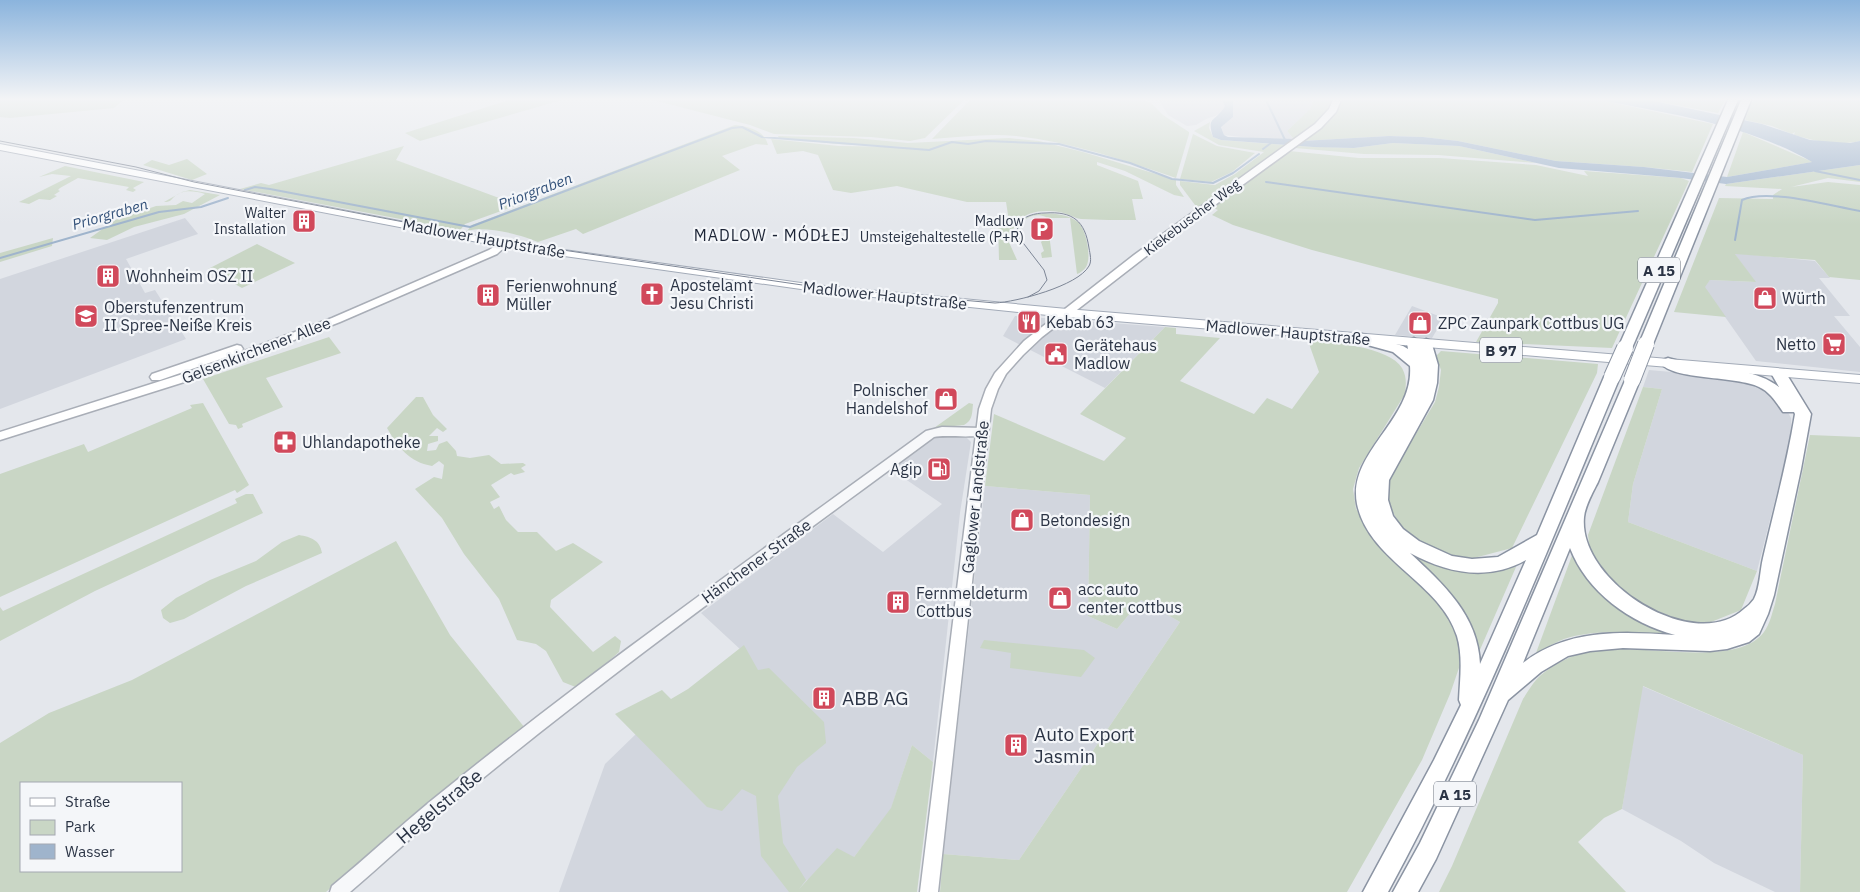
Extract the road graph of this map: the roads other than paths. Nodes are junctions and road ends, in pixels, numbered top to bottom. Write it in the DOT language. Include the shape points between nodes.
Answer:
graph roads {
  1 [pos="1296,142"];
  2 [pos="1718,142"];
  3 [pos="1724,142"];
  4 [pos="0,148"];
  5 [pos="499,243"];
  6 [pos="1067,313"];
  7 [pos="1358,338"];
  8 [pos="1420,343"];
  9 [pos="1668,363"];
  10 [pos="1418,365"];
  11 [pos="1773,372"];
  12 [pos="1860,379"];
  13 [pos="1783,398"];
  14 [pos="0,427"];
  15 [pos="982,432"];
  16 [pos="1800,433"];
  17 [pos="0,436"];
  18 [pos="1575,515"];
  19 [pos="1542,540"];
  20 [pos="1761,605"];
  21 [pos="1500,694"];
  22 [pos="1469,707"];
  23 [pos="542,723"];
  24 [pos="338,892"];
  25 [pos="929,892"];
  26 [pos="1375,892"];
  27 [pos="1405,892"];
  1 -- 6 [label="main road, Kiekebuscher Weg" via="1198,211"];
  2 -- 19 [label="highway, A 15, bridge"];
  3 -- 18 [label="highway, A 15, bridge" via="1705,201"];
  4 -- 5 [label="main road, Madlower Hauptstraße"];
  5 -- 6 [label="main road, Madlower Hauptstraße" via="815,288"];
  5 -- 14 [label="main road, Gelsenkirchener Allee" via="278,334 171,373"];
  5 -- 17 [label="main road, Gelsenkirchener Allee" via="493,252 336,320 193,375"];
  6 -- 7 [label="main road, Madlower Hauptstraße"];
  6 -- 15 [label="main road, Gaglower Landstraße" via="1002,371 984,409"];
  7 -- 8 [label="main road, Madlower Hauptstraße"];
  7 -- 10 [label="highway" via="1398,349"];
  8 -- 9 [label="main road, Madlower Hauptstraße / B 97"];
  8 -- 10 [label="highway"];
  8 -- 19 [label="highway" via="1431,368 1430,388 1421,410 1380,480 1378,502 1382,513 1398,534 1419,550 1464,566 1510,561"];
  9 -- 11 [label="main road, Madlower Hauptstraße"];
  9 -- 13 [label="highway" via="1689,371 1756,379"];
  10 -- 22 [label="highway" via="1415,395 1374,462 1364,493 1366,506 1378,528 1395,549 1436,587 1461,623 1469,650"];
  11 -- 12 [label="main road, Madlower Hauptstraße"];
  11 -- 13 [label="highway"];
  11 -- 16 [label="highway" via="1803,414"];
  13 -- 16 [label="highway"];
  15 -- 23 [label="street, Hänchener Straße" via="942,430 930,434 726,582"];
  15 -- 25 [label="main road, Gaglower Landstraße"];
  16 -- 20 [label="highway"];
  18 -- 20 [label="highway" via="1580,553 1600,583 1633,609 1673,626 1721,630 1736,624"];
  18 -- 21 [label="highway, A 15"];
  19 -- 22 [label="highway, A 15"];
  20 -- 21 [label="highway" via="1752,629 1739,637 1713,643 1624,640 1584,644 1554,653"];
  21 -- 27 [label="highway, A 15" via="1428,851"];
  22 -- 26 [label="highway, A 15" via="1402,845"];
  23 -- 24 [label="street, Hegelstraße" via="437,806"];
}
